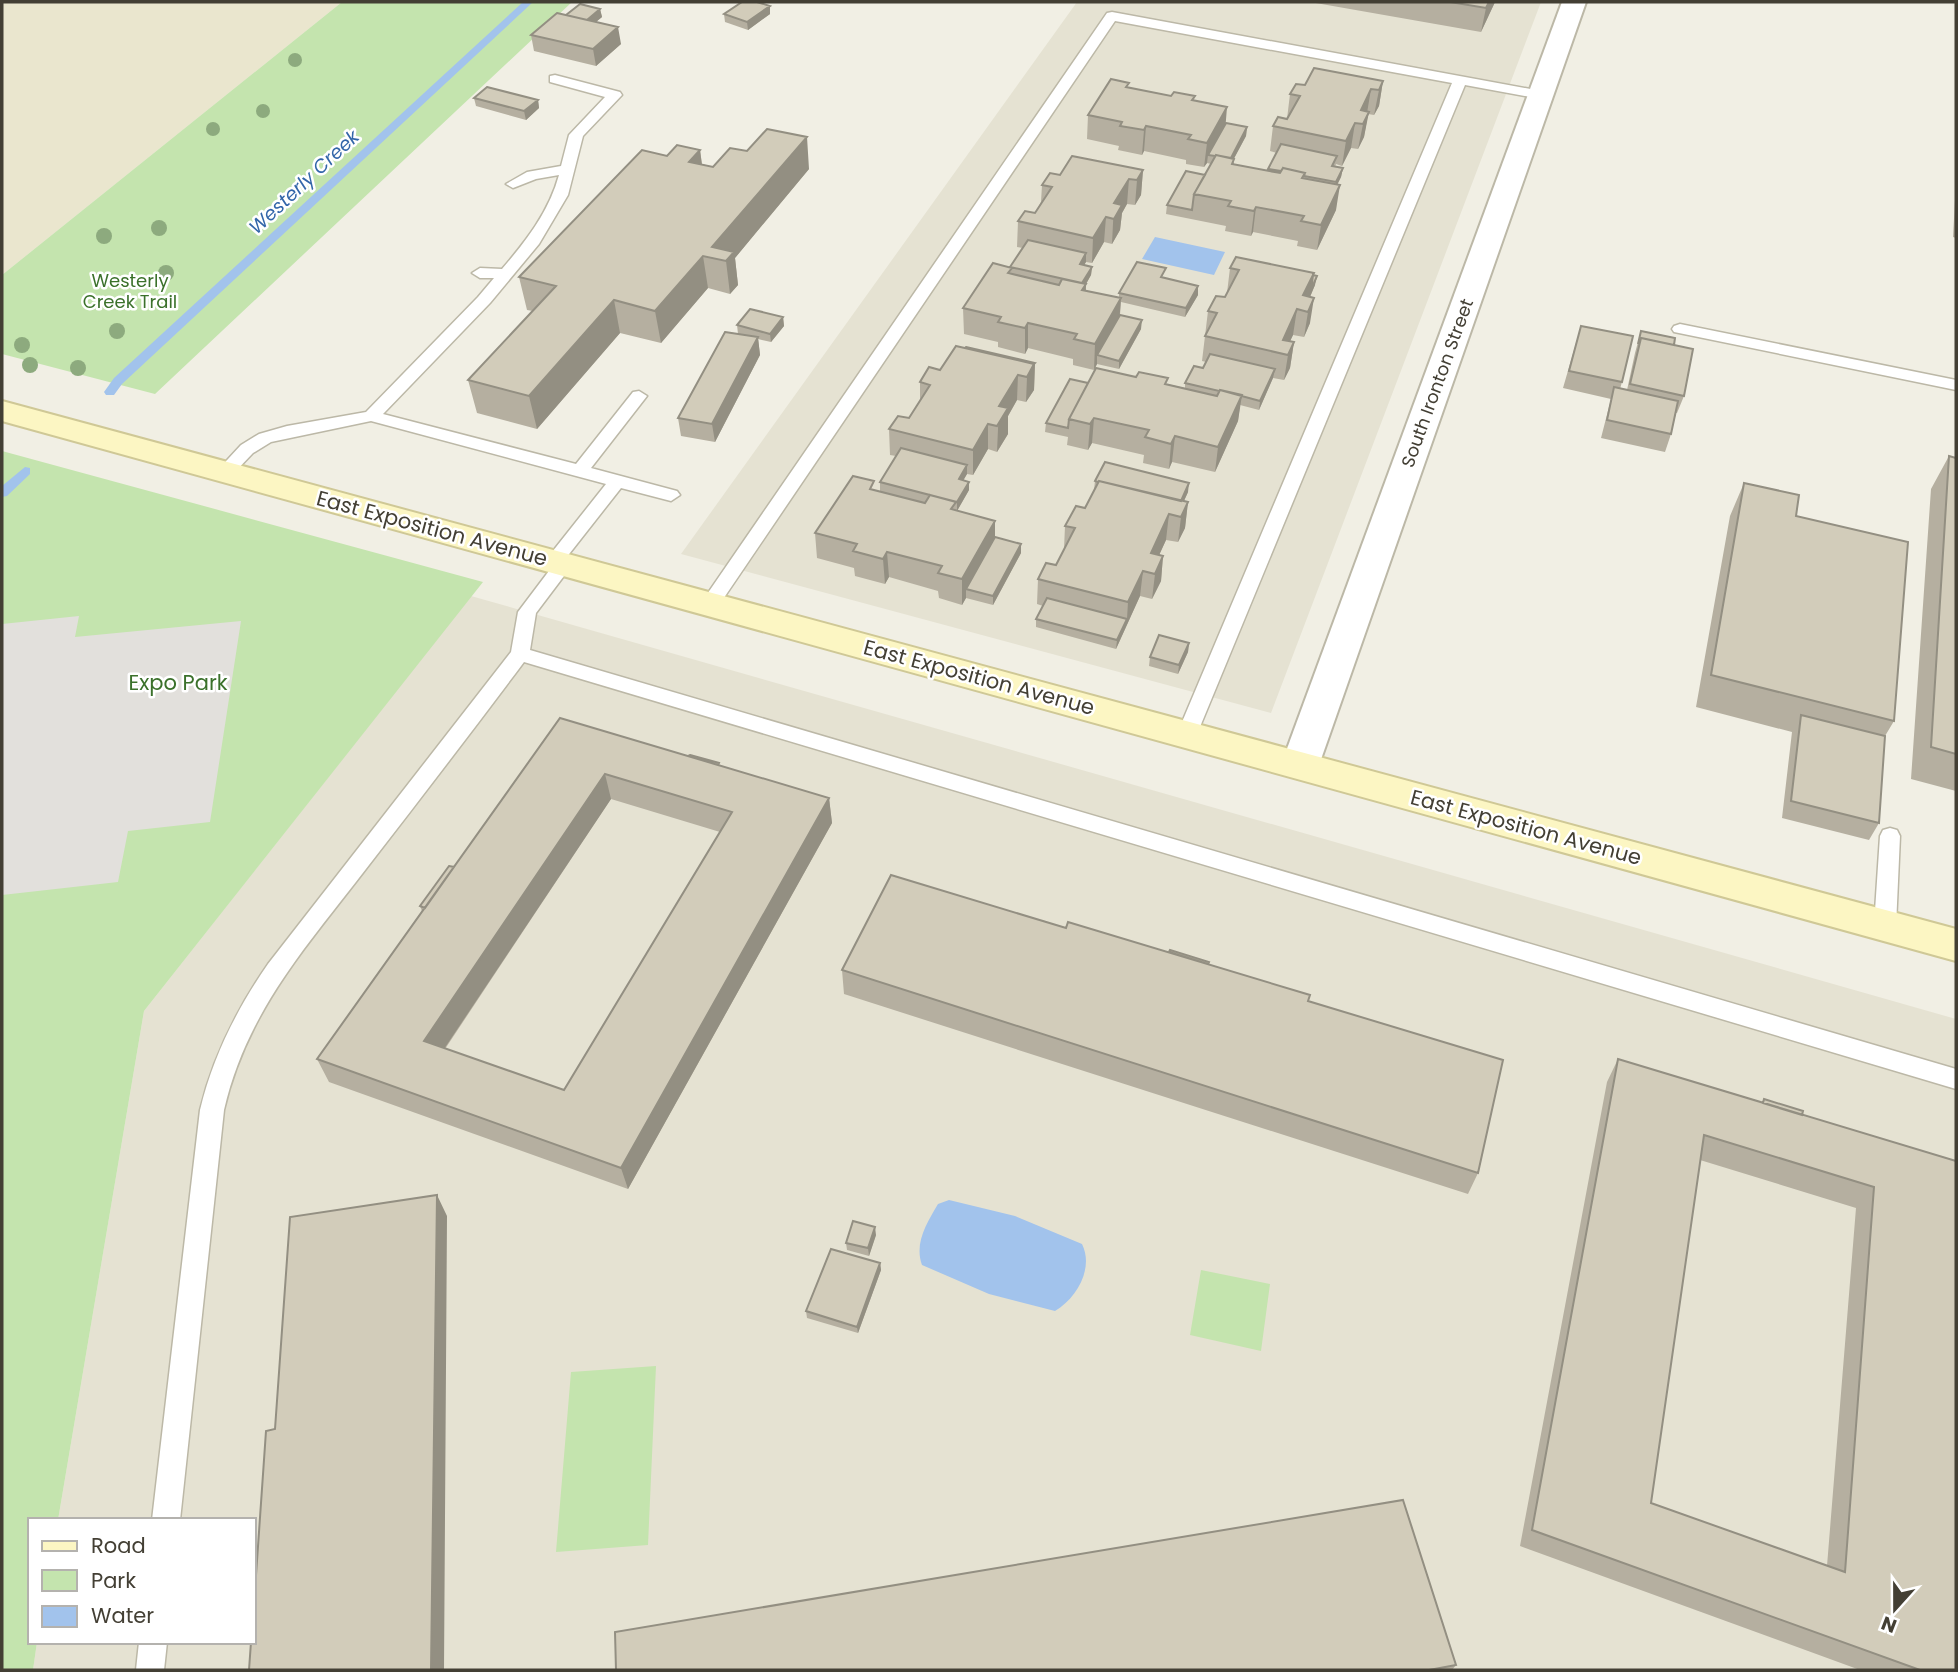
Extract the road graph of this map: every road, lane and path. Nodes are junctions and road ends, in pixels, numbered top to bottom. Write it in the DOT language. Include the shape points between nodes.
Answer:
graph roads {
  1 [pos="1574,2"];
  2 [pos="555,79"];
  3 [pos="1460,80"];
  4 [pos="1541,94"];
  5 [pos="567,169"];
  6 [pos="513,184"];
  7 [pos="480,273"];
  8 [pos="507,274"];
  9 [pos="1680,329"];
  10 [pos="1956,385"];
  11 [pos="639,396"];
  12 [pos="2,411"];
  13 [pos="371,416"];
  14 [pos="580,471"];
  15 [pos="225,472"];
  16 [pos="617,481"];
  17 [pos="671,495"];
  18 [pos="559,563"];
  19 [pos="710,603"];
  20 [pos="520,654"];
  21 [pos="1187,734"];
  22 [pos="1300,765"];
  23 [pos="1890,836"];
  24 [pos="1885,926"];
  25 [pos="1956,945"];
  26 [pos="1956,1079"];
  27 [pos="166,1518"];
  28 [pos="153,1644"];
  29 [pos="150,1670"];
  1 -- 4 [label="street, South Ironton Street"];
  2 -- 5 [label="lane" via="615,95 576,135"];
  3 -- 4 [label="lane"];
  3 -- 19 [label="lane" via="1112,16"];
  3 -- 21 [label="lane"];
  4 -- 22 [label="street, South Ironton Street"];
  5 -- 6 [label="lane" via="532,175"];
  5 -- 8 [label="lane" via="555,209"];
  7 -- 8 [label="lane"];
  8 -- 13 [label="lane"];
  9 -- 10 [label="lane"];
  11 -- 14 [label="lane"];
  12 -- 15 [label="street, East Exposition Avenue"];
  13 -- 14 [label="lane"];
  13 -- 15 [label="lane" via="272,435 253,445"];
  14 -- 16 [label="lane"];
  15 -- 18 [label="street, East Exposition Avenue"];
  16 -- 17 [label="lane"];
  16 -- 18 [label="lane"];
  18 -- 19 [label="street, East Exposition Avenue"];
  18 -- 20 [label="lane" via="527,612"];
  19 -- 21 [label="street, East Exposition Avenue"];
  20 -- 26 [label="lane"];
  20 -- 27 [label="lane" via="276,970 242,1020 228,1051 212,1110"];
  21 -- 22 [label="street, East Exposition Avenue"];
  22 -- 24 [label="street, East Exposition Avenue"];
  23 -- 24 [label="lane"];
  24 -- 25 [label="street, East Exposition Avenue"];
  28 -- 29 [label="lane"];
}
